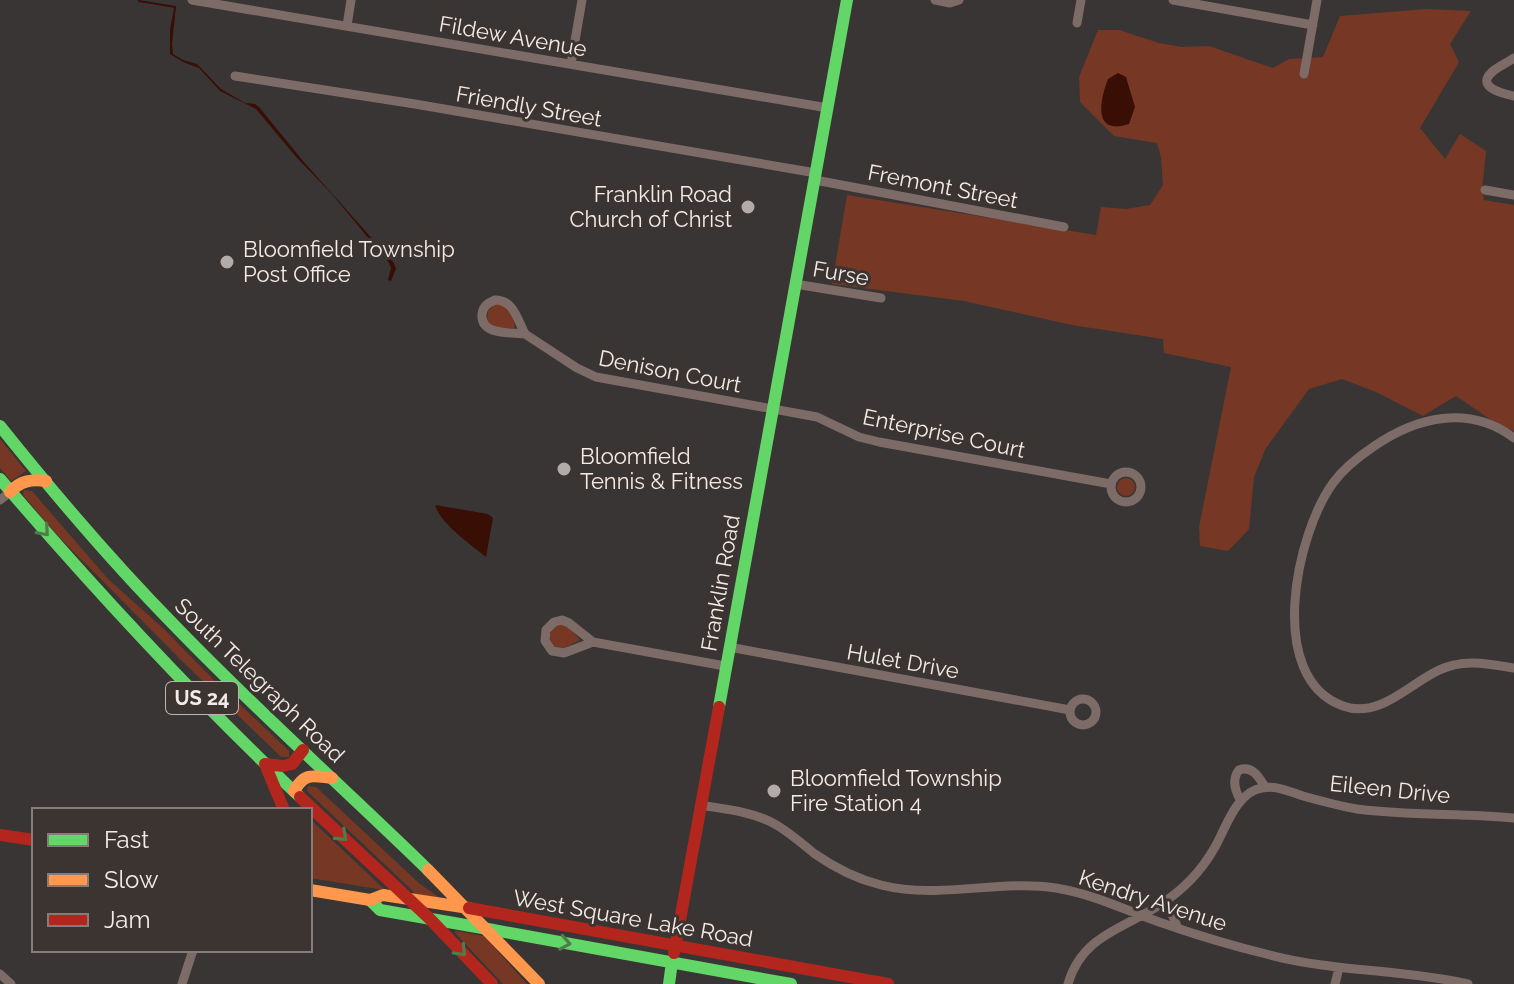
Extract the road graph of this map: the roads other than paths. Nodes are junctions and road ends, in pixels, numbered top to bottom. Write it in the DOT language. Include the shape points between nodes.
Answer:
graph roads {
  1 [pos="192,0"];
  2 [pos="351,0"];
  3 [pos="582,0"];
  4 [pos="847,0"];
  5 [pos="935,0"];
  6 [pos="959,0"];
  7 [pos="1081,0"];
  8 [pos="1173,0"];
  9 [pos="1317,0"];
  10 [pos="1198,2"];
  11 [pos="1077,23"];
  12 [pos="1313,25"];
  13 [pos="347,26"];
  14 [pos="1514,58"];
  15 [pos="571,64"];
  16 [pos="1304,74"];
  17 [pos="235,76"];
  18 [pos="1514,96"];
  19 [pos="828,108"];
  20 [pos="816,176"];
  21 [pos="1485,190"];
  22 [pos="1514,195"];
  23 [pos="1064,227"];
  24 [pos="795,284"];
  25 [pos="881,298"];
  26 [pos="525,334"];
  27 [pos="772,408"];
  28 [pos="0,426"];
  29 [pos="1514,438"];
  30 [pos="0,479"];
  31 [pos="46,481"];
  32 [pos="1111,484"];
  33 [pos="5,496"];
  34 [pos="593,642"];
  35 [pos="729,647"];
  36 [pos="725,666"];
  37 [pos="1514,668"];
  38 [pos="1070,710"];
  39 [pos="303,750"];
  40 [pos="265,764"];
  41 [pos="332,778"];
  42 [pos="1265,787"];
  43 [pos="294,791"];
  44 [pos="1241,801"];
  45 [pos="700,805"];
  46 [pos="283,808"];
  47 [pos="1514,818"];
  48 [pos="0,835"];
  49 [pos="32,840"];
  50 [pos="312,890"];
  51 [pos="409,899"];
  52 [pos="370,900"];
  53 [pos="1166,901"];
  54 [pos="469,908"];
  55 [pos="1142,915"];
  56 [pos="430,919"];
  57 [pos="1178,928"];
  58 [pos="488,929"];
  59 [pos="675,945"];
  60 [pos="192,952"];
  61 [pos="672,962"];
  62 [pos="1339,968"];
  63 [pos="0,974"];
  64 [pos="11,984"];
  65 [pos="182,984"];
  66 [pos="492,984"];
  67 [pos="539,984"];
  68 [pos="669,984"];
  69 [pos="791,984"];
  70 [pos="888,984"];
  71 [pos="1068,984"];
  72 [pos="1335,984"];
  73 [pos="1468,984"];
  1 -- 13 [label="street, Fildew Avenue"];
  2 -- 13 [label="street"];
  3 -- 15 [label="street"];
  4 -- 19 [label="main road, Franklin Road"];
  5 -- 6 [label="street"];
  7 -- 11 [label="street"];
  8 -- 10 [label="street"];
  9 -- 12 [label="street"];
  10 -- 12 [label="street"];
  12 -- 16 [label="street"];
  13 -- 15 [label="street, Fildew Avenue"];
  14 -- 18 [label="street" via="1490,74 1487,83"];
  15 -- 19 [label="street, Fildew Avenue"];
  17 -- 20 [label="street, Friendly Street"];
  19 -- 20 [label="main road, Franklin Road"];
  20 -- 23 [label="street, Fremont Street"];
  20 -- 24 [label="main road, Franklin Road"];
  21 -- 22 [label="street"];
  24 -- 25 [label="street, Furse"];
  24 -- 27 [label="main road, Franklin Road"];
  26 -- 26 [label="street, Denison Court" via="506,301 485,307 482,318 491,330"];
  26 -- 27 [label="street, Denison Court" via="590,375"];
  27 -- 32 [label="street, Enterprise Court" via="822,418 879,442"];
  27 -- 35 [label="main road, Franklin Road"];
  28 -- 31 [label="main road, South Telegraph Road / US 24"];
  29 -- 37 [label="street" via="1476,421 1445,418 1405,428 1351,463 1326,494 1311,526 1295,598 1295,627 1306,673 1318,691 1345,706 1365,709 1381,704 1454,664"];
  30 -- 33 [label="main road, US 24"];
  31 -- 33 [label="main road" via="30,479"];
  31 -- 39 [label="main road, South Telegraph Road / US 24" via="157,608"];
  33 -- 40 [label="main road, US 24, one-way"];
  34 -- 34 [label="street" via="566,621 554,622 545,634 547,645 560,653"];
  34 -- 36 [label="street"];
  35 -- 36 [label="main road, Franklin Road"];
  35 -- 38 [label="street, Hulet Drive"];
  36 -- 45 [label="main road, Franklin Road"];
  39 -- 40 [label="main road" via="291,765"];
  39 -- 41 [label="main road, South Telegraph Road / US 24"];
  40 -- 43 [label="main road, US 24"];
  40 -- 46 [label="main road"];
  41 -- 43 [label="main road" via="308,776"];
  41 -- 54 [label="main road, South Telegraph Road / US 24"];
  42 -- 44 [label="street, Eileen Drive"];
  42 -- 44 [label="street, Eileen Drive" via="1255,773 1241,769 1234,780"];
  42 -- 47 [label="street, Eileen Drive" via="1355,808"];
  43 -- 51 [label="main road, US 24, one-way"];
  44 -- 53 [label="street, Eileen Drive" via="1204,865"];
  45 -- 55 [label="street, Kendry Avenue" via="769,821 833,866 882,885 922,891 1040,886 1086,894"];
  45 -- 59 [label="main road, Franklin Road"];
  48 -- 49 [label="main road"];
  50 -- 52 [label="main road, West Square Lake Road"];
  51 -- 52 [label="main road, West Square Lake Road" via="383,895"];
  51 -- 54 [label="main road, West Square Lake Road"];
  51 -- 56 [label="main road, US 24"];
  52 -- 56 [label="main road, West Square Lake Road" via="380,910"];
  53 -- 55 [label="street, Eileen Drive"];
  53 -- 57 [label="street"];
  54 -- 58 [label="main road, South Telegraph Road / US 24"];
  54 -- 59 [label="main road, West Square Lake Road"];
  55 -- 57 [label="street, Kendry Avenue"];
  55 -- 71 [label="street, Eileen Drive" via="1091,945"];
  56 -- 58 [label="main road, West Square Lake Road"];
  56 -- 66 [label="main road, US 24, one-way"];
  57 -- 62 [label="street, Kendry Avenue"];
  58 -- 61 [label="main road, West Square Lake Road, one-way"];
  58 -- 67 [label="main road, South Telegraph Road / US 24"];
  59 -- 61 [label="main road, Franklin Road"];
  59 -- 70 [label="main road, West Square Lake Road"];
  60 -- 65 [label="street"];
  61 -- 68 [label="main road, Franklin Road"];
  61 -- 69 [label="main road, West Square Lake Road"];
  62 -- 72 [label="street"];
  62 -- 73 [label="street, Kendry Avenue"];
  63 -- 64 [label="street"];
}
